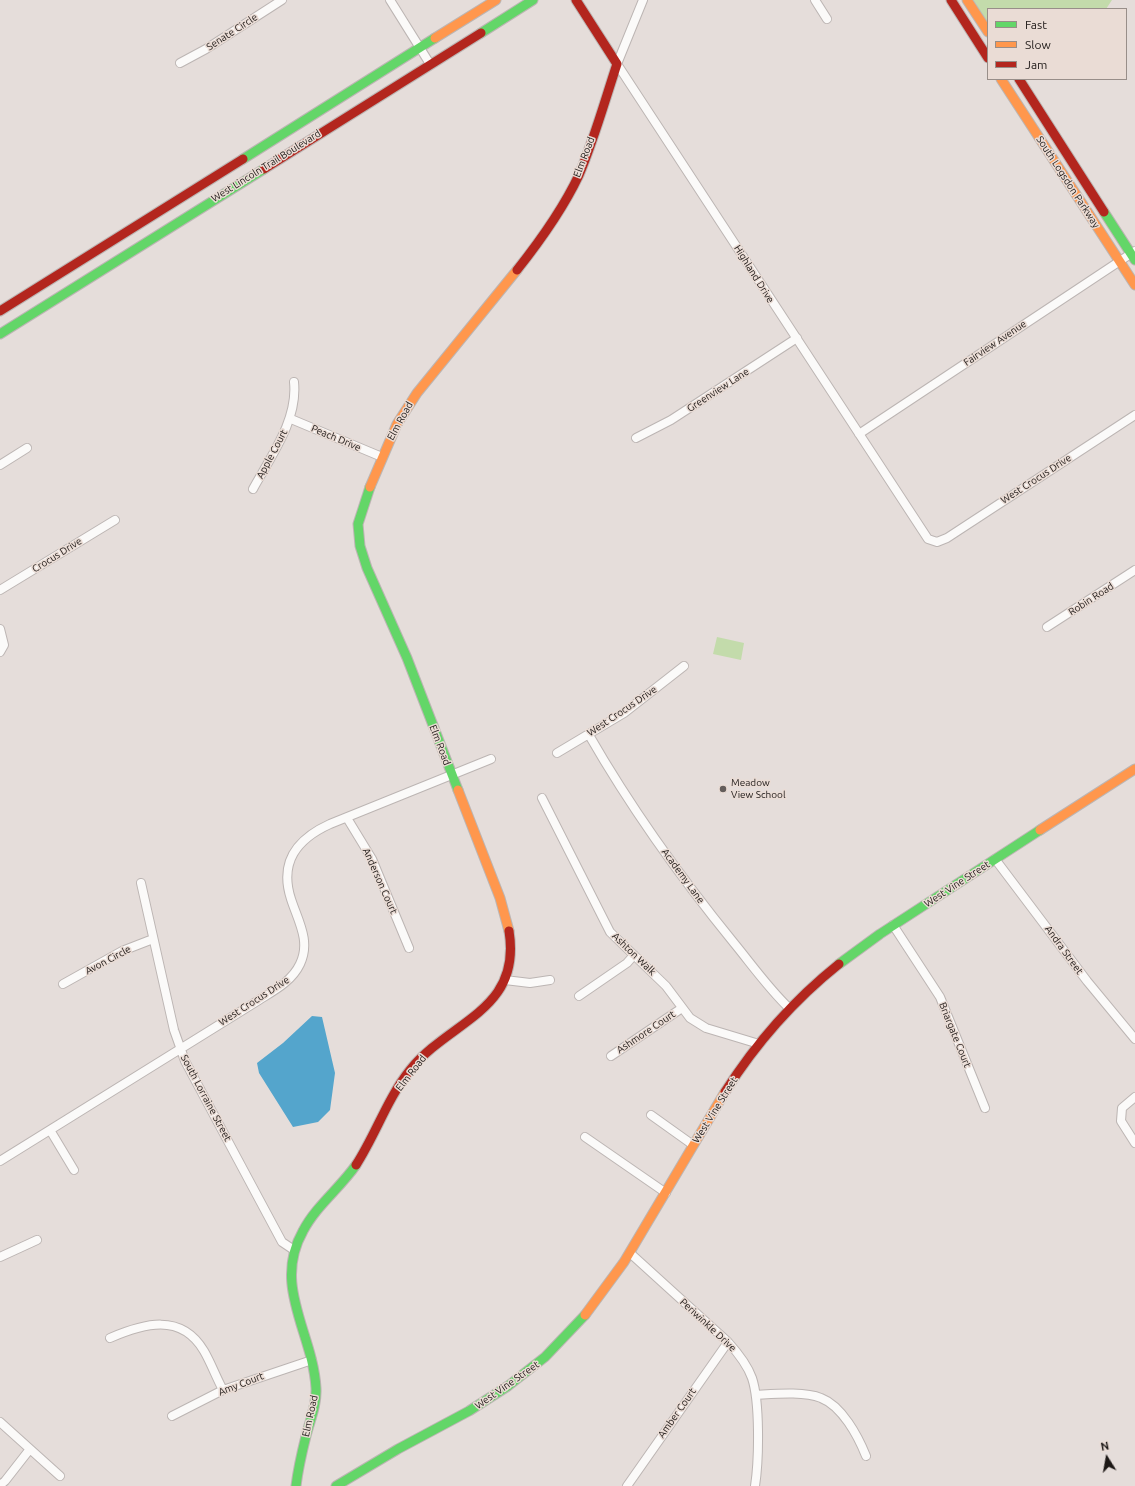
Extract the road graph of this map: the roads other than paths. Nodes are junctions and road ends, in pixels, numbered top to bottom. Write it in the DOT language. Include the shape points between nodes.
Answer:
graph roads {
  1 [pos="282,0"];
  2 [pos="390,0"];
  3 [pos="496,0"];
  4 [pos="533,0"];
  5 [pos="576,0"];
  6 [pos="643,0"];
  7 [pos="815,0"];
  8 [pos="951,0"];
  9 [pos="967,0"];
  10 [pos="827,19"];
  11 [pos="987,30"];
  12 [pos="987,33"];
  13 [pos="976,39"];
  14 [pos="420,48"];
  15 [pos="987,56"];
  16 [pos="180,63"];
  17 [pos="430,64"];
  18 [pos="617,64"];
  19 [pos="1002,80"];
  20 [pos="1020,80"];
  21 [pos="1054,133"];
  22 [pos="1041,142"];
  23 [pos="1134,255"];
  24 [pos="1119,261"];
  25 [pos="1135,285"];
  26 [pos="0,310"];
  27 [pos="0,334"];
  28 [pos="797,338"];
  29 [pos="294,382"];
  30 [pos="1135,415"];
  31 [pos="291,418"];
  32 [pos="859,434"];
  33 [pos="636,438"];
  34 [pos="27,448"];
  35 [pos="382,457"];
  36 [pos="0,465"];
  37 [pos="253,489"];
  38 [pos="114,520"];
  39 [pos="937,542"];
  40 [pos="1135,570"];
  41 [pos="0,590"];
  42 [pos="1047,627"];
  43 [pos="0,629"];
  44 [pos="0,652"];
  45 [pos="684,666"];
  46 [pos="589,735"];
  47 [pos="557,752"];
  48 [pos="491,759"];
  49 [pos="1135,769"];
  50 [pos="452,776"];
  51 [pos="542,798"];
  52 [pos="347,818"];
  53 [pos="995,859"];
  54 [pos="141,883"];
  55 [pos="893,925"];
  56 [pos="153,939"];
  57 [pos="409,948"];
  58 [pos="634,955"];
  59 [pos="505,980"];
  60 [pos="550,980"];
  61 [pos="64,984"];
  62 [pos="579,996"];
  63 [pos="682,1008"];
  64 [pos="789,1008"];
  65 [pos="1135,1039"];
  66 [pos="758,1044"];
  67 [pos="180,1048"];
  68 [pos="611,1056"];
  69 [pos="1135,1097"];
  70 [pos="985,1108"];
  71 [pos="651,1115"];
  72 [pos="50,1130"];
  73 [pos="585,1137"];
  74 [pos="1135,1143"];
  75 [pos="693,1145"];
  76 [pos="0,1161"];
  77 [pos="74,1170"];
  78 [pos="666,1193"];
  79 [pos="37,1240"];
  80 [pos="294,1250"];
  81 [pos="630,1253"];
  82 [pos="0,1257"];
  83 [pos="110,1338"];
  84 [pos="728,1342"];
  85 [pos="312,1360"];
  86 [pos="222,1390"];
  87 [pos="756,1395"];
  88 [pos="172,1416"];
  89 [pos="0,1422"];
  90 [pos="30,1449"];
  91 [pos="866,1456"];
  92 [pos="60,1476"];
  93 [pos="0,1485"];
  94 [pos="296,1486"];
  95 [pos="336,1486"];
  96 [pos="627,1486"];
  97 [pos="755,1486"];
  1 -- 16 [label="street, Senate Circle"];
  2 -- 14 [label="street"];
  3 -- 14 [label="main road, West Lincoln Trail Boulevard"];
  4 -- 17 [label="main road, West Lincoln Trail Boulevard"];
  5 -- 18 [label="main road, Highland Drive"];
  6 -- 18 [label="street, Elm Road"];
  7 -- 10 [label="street"];
  8 -- 13 [label="main road"];
  9 -- 11 [label="main road"];
  12 -- 13 [label="street"];
  13 -- 15 [label="main road"];
  14 -- 17 [label="street"];
  14 -- 26 [label="main road, West Lincoln Trail Boulevard"];
  17 -- 27 [label="main road, West Lincoln Trail Boulevard"];
  18 -- 28 [label="street, Highland Drive"];
  18 -- 35 [label="main road, Elm Road" via="579,174 564,203 532,251 417,393 403,413"];
  19 -- 22 [label="main road, South Logsdon Parkway"];
  20 -- 21 [label="main road, South Logsdon Parkway"];
  21 -- 22 [label="street"];
  21 -- 23 [label="main road, South Logsdon Parkway"];
  22 -- 24 [label="main road, South Logsdon Parkway"];
  23 -- 24 [label="street, Fairview Avenue"];
  24 -- 25 [label="main road, South Logsdon Parkway"];
  24 -- 32 [label="street, Fairview Avenue"];
  28 -- 32 [label="street, Highland Drive"];
  28 -- 33 [label="street, Greenview Lane" via="670,420"];
  29 -- 31 [label="street, Apple Court"];
  30 -- 39 [label="street, West Crocus Drive" via="947,538"];
  31 -- 35 [label="street, Peach Drive"];
  31 -- 37 [label="street, Apple Court"];
  32 -- 39 [label="street, Highland Drive" via="928,539"];
  34 -- 36 [label="street"];
  35 -- 50 [label="main road, Elm Road" via="360,513 360,546 367,568 407,658"];
  38 -- 41 [label="street, Crocus Drive"];
  40 -- 42 [label="street, Robin Road"];
  43 -- 44 [label="street" via="4,645"];
  45 -- 46 [label="street, West Crocus Drive" via="624,713"];
  46 -- 47 [label="street, West Crocus Drive"];
  46 -- 64 [label="street, Academy Lane" via="680,873 712,916"];
  48 -- 50 [label="street, West Crocus Drive"];
  49 -- 53 [label="main road, West Vine Street"];
  50 -- 52 [label="street, West Crocus Drive"];
  50 -- 59 [label="main road, Elm Road" via="508,919 512,950"];
  51 -- 58 [label="street, Ashton Walk" via="610,932"];
  52 -- 57 [label="street, Anderson Court" via="372,859"];
  52 -- 67 [label="street, West Crocus Drive" via="314,833 300,844 291,858 288,883 304,939 303,956 296,971 284,984"];
  53 -- 55 [label="main road, West Vine Street"];
  53 -- 65 [label="street, Andra Street" via="1083,976"];
  54 -- 56 [label="street, South Lorraine Street"];
  55 -- 64 [label="main road, West Vine Street" via="831,969"];
  55 -- 70 [label="street, Briargate Court" via="940,997"];
  56 -- 61 [label="street, Avon Circle" via="122,951"];
  56 -- 67 [label="street, South Lorraine Street"];
  58 -- 62 [label="street" via="627,963"];
  58 -- 63 [label="street, Ashton Walk" via="666,986"];
  59 -- 60 [label="street" via="530,983"];
  59 -- 80 [label="main road, Elm Road" via="501,989 480,1013 435,1046 410,1070 359,1160 302,1231"];
  63 -- 66 [label="street, Ashton Walk" via="690,1018 706,1028"];
  63 -- 68 [label="street, Ashmore Court"];
  64 -- 66 [label="main road, West Vine Street"];
  66 -- 75 [label="main road, West Vine Street"];
  67 -- 72 [label="street, West Crocus Drive"];
  67 -- 80 [label="street, South Lorraine Street" via="282,1242"];
  69 -- 74 [label="street" via="1122,1108 1121,1121"];
  71 -- 75 [label="street"];
  72 -- 76 [label="street, West Crocus Drive"];
  72 -- 77 [label="street"];
  73 -- 78 [label="street"];
  75 -- 78 [label="main road, West Vine Street"];
  78 -- 81 [label="main road, West Vine Street"];
  79 -- 82 [label="street"];
  80 -- 85 [label="main road, Elm Road" via="290,1267 291,1293"];
  81 -- 84 [label="street, Periwinkle Drive"];
  81 -- 95 [label="main road, West Vine Street" via="575,1327 528,1372 468,1412"];
  83 -- 86 [label="street" via="143,1326 176,1326 203,1349"];
  84 -- 87 [label="street, Periwinkle Drive" via="749,1370"];
  84 -- 96 [label="street, Amber Court"];
  85 -- 86 [label="street, Amy Court"];
  85 -- 94 [label="main road, Elm Road" via="316,1378 315,1403"];
  86 -- 88 [label="street, Amy Court"];
  87 -- 91 [label="street" via="805,1395 827,1401 856,1435"];
  87 -- 97 [label="street, Periwinkle Drive"];
  89 -- 90 [label="street"];
  90 -- 92 [label="street"];
  90 -- 93 [label="street"];
}
